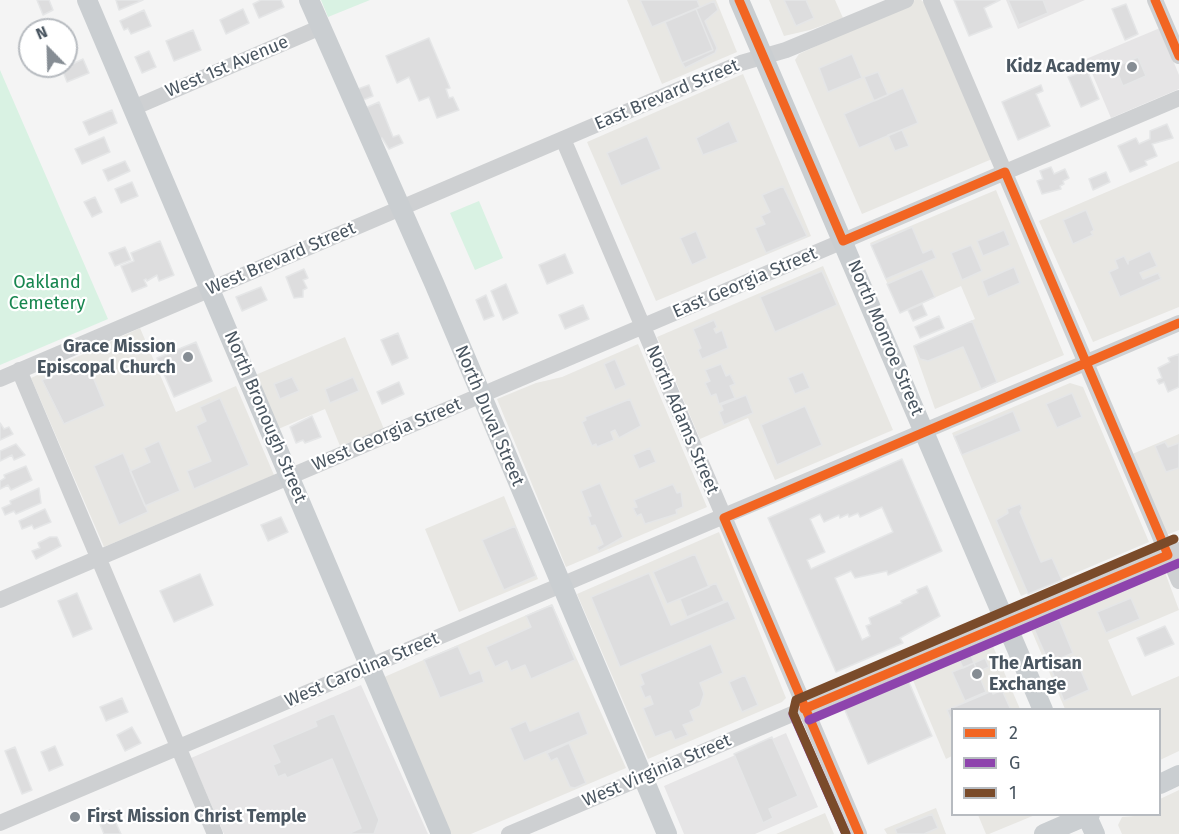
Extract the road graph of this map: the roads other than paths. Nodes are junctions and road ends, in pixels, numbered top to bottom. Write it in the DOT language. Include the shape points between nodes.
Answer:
graph roads {
  1 [pos="87,0"];
  2 [pos="309,0"];
  3 [pos="739,0"];
  4 [pos="906,0"];
  5 [pos="932,0"];
  6 [pos="1155,0"];
  7 [pos="321,27"];
  8 [pos="764,56"];
  9 [pos="1179,57"];
  10 [pos="1179,98"];
  11 [pos="133,108"];
  12 [pos="563,139"];
  13 [pos="1005,172"];
  14 [pos="399,210"];
  15 [pos="843,241"];
  16 [pos="210,288"];
  17 [pos="1179,323"];
  18 [pos="642,326"];
  19 [pos="1086,363"];
  20 [pos="19,370"];
  21 [pos="0,379"];
  22 [pos="481,395"];
  23 [pos="926,432"];
  24 [pos="291,476"];
  25 [pos="724,518"];
  26 [pos="1173,552"];
  27 [pos="99,558"];
  28 [pos="1179,582"];
  29 [pos="561,586"];
  30 [pos="0,600"];
  31 [pos="1007,623"];
  32 [pos="369,666"];
  33 [pos="1042,708"];
  34 [pos="804,709"];
  35 [pos="178,747"];
  36 [pos="1179,775"];
  37 [pos="643,777"];
  38 [pos="1161,784"];
  39 [pos="1086,816"];
  40 [pos="1088,816"];
  41 [pos="0,823"];
  42 [pos="215,834"];
  43 [pos="441,834"];
  44 [pos="509,834"];
  45 [pos="667,834"];
  46 [pos="859,834"];
  47 [pos="1044,834"];
  48 [pos="1095,834"];
  1 -- 11 [label="main road, North Bronough Street"];
  2 -- 7 [label="main road, North Duval Street"];
  3 -- 8 [label="main road, North Monroe Street"];
  4 -- 8 [label="street, East Brevard Street"];
  5 -- 13 [label="street"];
  6 -- 9 [label="street"];
  7 -- 11 [label="street, West 1st Avenue"];
  7 -- 14 [label="main road, North Duval Street"];
  8 -- 12 [label="street, East Brevard Street"];
  8 -- 15 [label="main road, North Monroe Street"];
  10 -- 13 [label="street, East Georgia Street"];
  11 -- 16 [label="main road, North Bronough Street"];
  12 -- 14 [label="street, West Brevard Street"];
  12 -- 18 [label="street, North Adams Street"];
  13 -- 15 [label="street, East Georgia Street"];
  13 -- 19 [label="street"];
  14 -- 16 [label="street, West Brevard Street"];
  14 -- 22 [label="main road, North Duval Street"];
  15 -- 18 [label="street, East Georgia Street"];
  15 -- 23 [label="main road, North Monroe Street"];
  16 -- 20 [label="street, West Brevard Street"];
  16 -- 24 [label="main road, North Bronough Street"];
  17 -- 19 [label="street, West Carolina Street"];
  18 -- 22 [label="street, West Georgia Street"];
  18 -- 25 [label="street, North Adams Street"];
  19 -- 23 [label="street, West Carolina Street"];
  19 -- 26 [label="street"];
  20 -- 21 [label="street, West Brevard Street"];
  20 -- 27 [label="street"];
  22 -- 24 [label="street, West Georgia Street"];
  22 -- 29 [label="main road, North Duval Street"];
  23 -- 25 [label="street, West Carolina Street"];
  23 -- 31 [label="main road, North Monroe Street"];
  24 -- 27 [label="street, West Georgia Street"];
  24 -- 32 [label="main road, North Bronough Street"];
  25 -- 29 [label="street, West Carolina Street"];
  25 -- 34 [label="street, North Adams Street"];
  26 -- 28 [label="street"];
  26 -- 31 [label="street, West Virginia Street"];
  27 -- 30 [label="street, West Georgia Street"];
  27 -- 35 [label="street"];
  29 -- 32 [label="street, West Carolina Street"];
  29 -- 37 [label="main road, North Duval Street"];
  31 -- 33 [label="main road, North Monroe Street"];
  31 -- 34 [label="street, West Virginia Street"];
  32 -- 35 [label="street, West Carolina Street"];
  32 -- 43 [label="main road, North Bronough Street"];
  34 -- 37 [label="street, West Virginia Street"];
  34 -- 46 [label="street, North Adams Street"];
  35 -- 41 [label="street, West Carolina Street"];
  35 -- 42 [label="street"];
  36 -- 38 [label="main road"];
  37 -- 44 [label="street, West Virginia Street"];
  37 -- 45 [label="main road, North Duval Street"];
  39 -- 47 [label="main road"];
  40 -- 48 [label="main road"];
}
